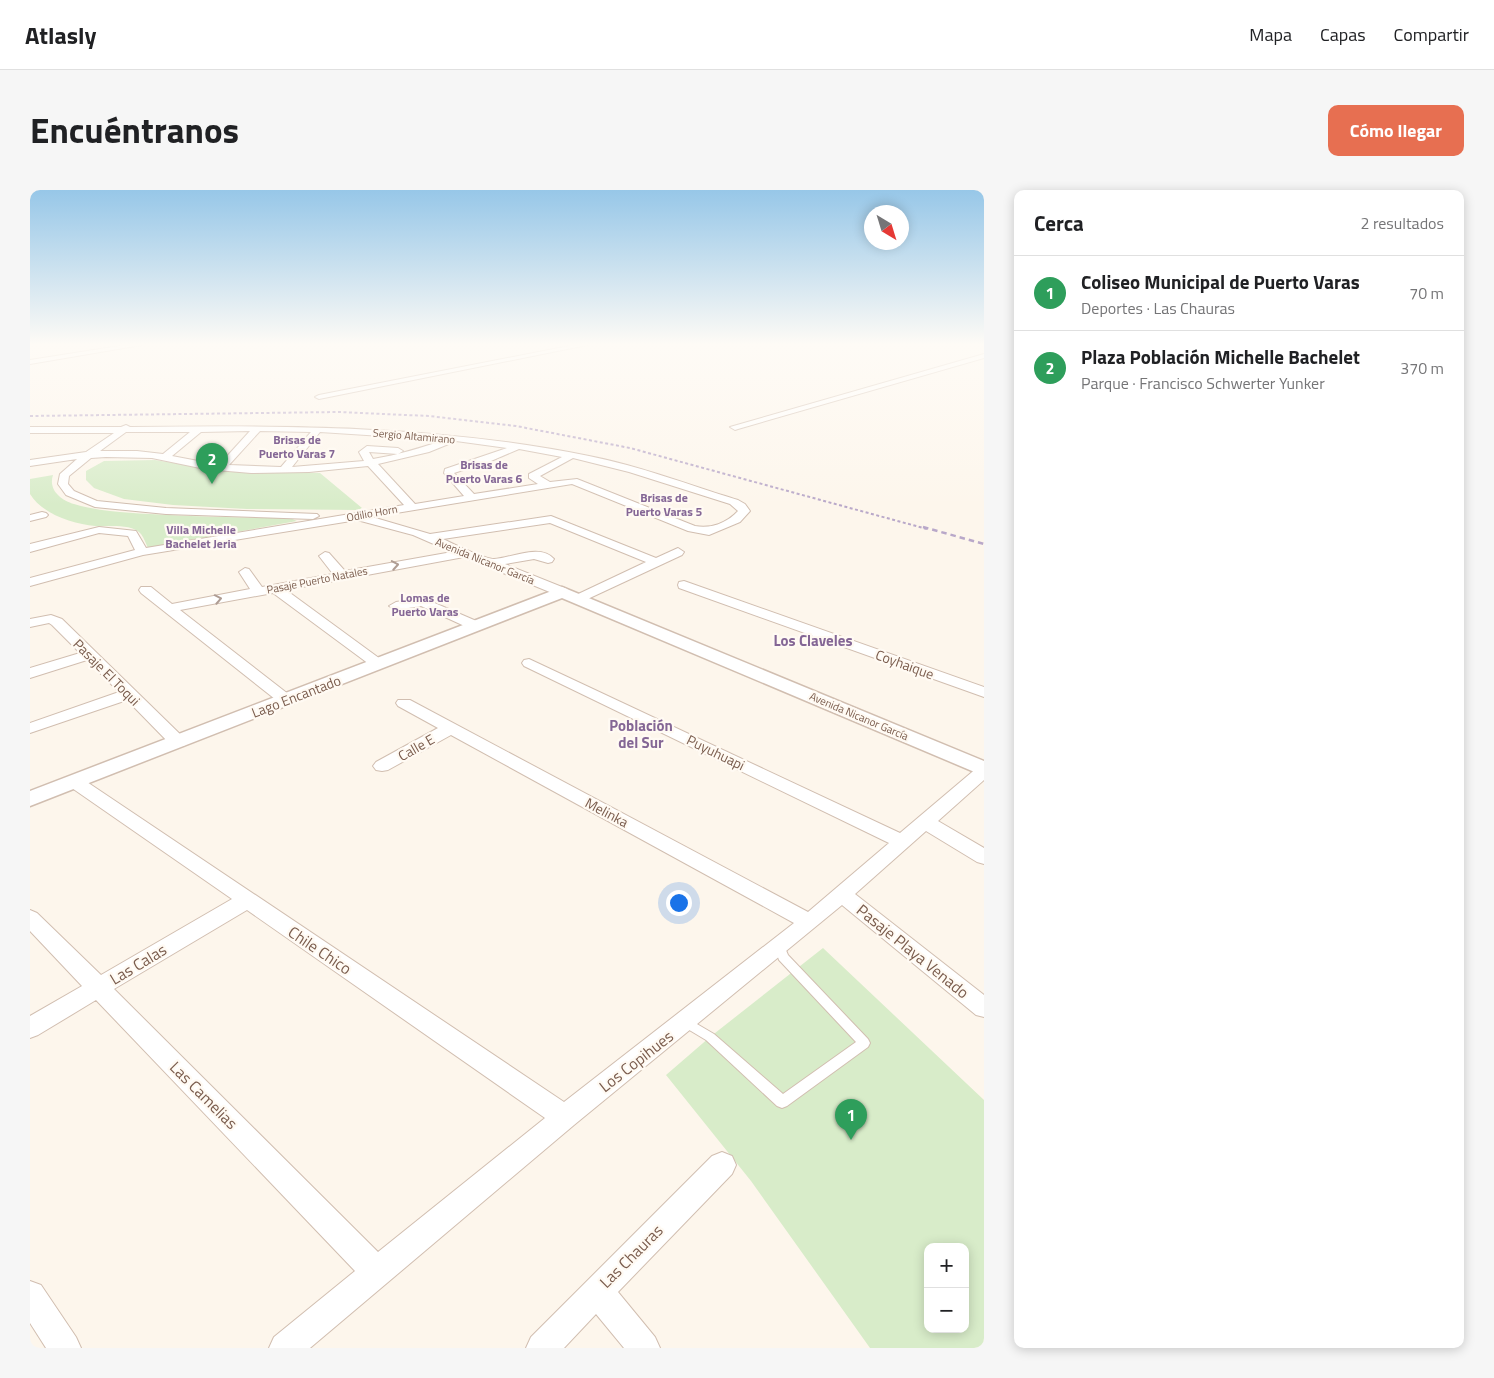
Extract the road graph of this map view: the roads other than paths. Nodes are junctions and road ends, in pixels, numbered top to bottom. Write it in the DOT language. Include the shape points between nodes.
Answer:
graph roads {
  1 [pos="840,397"];
  2 [pos="139,420"];
  3 [pos="735,427"];
  4 [pos="199,429"];
  5 [pos="256,429"];
  6 [pos="318,429"];
  7 [pos="30,430"];
  8 [pos="51,430"];
  9 [pos="122,430"];
  10 [pos="455,439"];
  11 [pos="35,441"];
  12 [pos="517,447"];
  13 [pos="91,455"];
  14 [pos="572,455"];
  15 [pos="165,458"];
  16 [pos="370,462"];
  17 [pos="30,463"];
  18 [pos="610,464"];
  19 [pos="221,468"];
  20 [pos="284,470"];
  21 [pos="582,477"];
  22 [pos="546,484"];
  23 [pos="470,496"];
  24 [pos="411,506"];
  25 [pos="42,515"];
  26 [pos="352,517"];
  27 [pos="30,518"];
  28 [pos="304,520"];
  29 [pos="709,532"];
  30 [pos="428,538"];
  31 [pos="30,548"];
  32 [pos="142,552"];
  33 [pos="678,552"];
  34 [pos="464,553"];
  35 [pos="325,556"];
  36 [pos="548,559"];
  37 [pos="656,562"];
  38 [pos="491,564"];
  39 [pos="245,572"];
  40 [pos="341,575"];
  41 [pos="30,582"];
  42 [pos="684,585"];
  43 [pos="275,588"];
  44 [pos="146,590"];
  45 [pos="258,591"];
  46 [pos="571,596"];
  47 [pos="396,606"];
  48 [pos="170,608"];
  49 [pos="30,622"];
  50 [pos="476,626"];
  51 [pos="90,654"];
  52 [pos="529,663"];
  53 [pos="378,664"];
  54 [pos="30,673"];
  55 [pos="984,692"];
  56 [pos="129,694"];
  57 [pos="286,700"];
  58 [pos="404,703"];
  59 [pos="30,728"];
  60 [pos="451,728"];
  61 [pos="178,742"];
  62 [pos="382,766"];
  63 [pos="984,770"];
  64 [pos="75,782"];
  65 [pos="30,799"];
  66 [pos="925,822"];
  67 [pos="902,842"];
  68 [pos="984,857"];
  69 [pos="842,894"];
  70 [pos="247,900"];
  71 [pos="30,918"];
  72 [pos="810,922"];
  73 [pos="779,946"];
  74 [pos="98,988"];
  75 [pos="984,1008"];
  76 [pos="685,1022"];
  77 [pos="30,1028"];
  78 [pos="565,1117"];
  79 [pos="722,1165"];
  80 [pos="377,1272"];
  81 [pos="597,1291"];
  82 [pos="30,1296"];
  83 [pos="65,1348"];
  84 [pos="285,1348"];
  85 [pos="542,1348"];
  86 [pos="644,1348"];
  1 -- 3 [label="street"];
  2 -- 9 [label="street, Avenida Nicanor García"];
  4 -- 5 [label="street, Sergio Altamirano"];
  4 -- 9 [label="street, Sergio Altamirano"];
  4 -- 15 [label="street"];
  5 -- 6 [label="street, Sergio Altamirano"];
  5 -- 19 [label="street"];
  6 -- 10 [label="street, Sergio Altamirano"];
  6 -- 20 [label="street"];
  7 -- 8 [label="street, Sergio Altamirano"];
  8 -- 9 [label="street, Sergio Altamirano"];
  8 -- 11 [label="street"];
  9 -- 13 [label="street, Avenida Nicanor García"];
  10 -- 12 [label="street, Sergio Altamirano"];
  10 -- 16 [label="street" via="413,453"];
  12 -- 14 [label="street, Sergio Altamirano"];
  12 -- 23 [label="street" via="449,471"];
  13 -- 15 [label="street" via="134,454"];
  13 -- 17 [label="street"];
  13 -- 28 [label="street, Avenida Nicanor García" via="67,472 63,484 70,493 95,504"];
  14 -- 18 [label="street, Sergio Altamirano"];
  14 -- 22 [label="street" via="533,476"];
  15 -- 19 [label="street"];
  16 -- 20 [label="street"];
  16 -- 24 [label="street"];
  18 -- 21 [label="street"];
  18 -- 29 [label="street, Sergio Altamirano" via="742,506 744,511 736,520"];
  19 -- 20 [label="street"];
  21 -- 22 [label="street, Odilio Horn"];
  21 -- 29 [label="street, Odilio Horn" via="692,529"];
  22 -- 23 [label="street, Odilio Horn"];
  23 -- 24 [label="street, Odilio Horn"];
  24 -- 26 [label="street, Odilio Horn"];
  25 -- 27 [label="street"];
  26 -- 28 [label="street, Avenida Nicanor García"];
  26 -- 30 [label="street, Avenida Nicanor García" via="391,525"];
  28 -- 32 [label="street"];
  30 -- 34 [label="street, Avenida Nicanor García"];
  30 -- 37 [label="street" via="551,519"];
  31 -- 32 [label="street" via="109,530 132,533"];
  32 -- 41 [label="street"];
  33 -- 37 [label="street"];
  34 -- 38 [label="street, Avenida Nicanor García"];
  40 -- 34 [label="street, Pasaje Puerto Natales, one-way"];
  35 -- 40 [label="street"];
  36 -- 38 [label="street" via="535,555"];
  37 -- 46 [label="street"];
  38 -- 46 [label="street, Avenida Nicanor García"];
  39 -- 45 [label="street"];
  40 -- 43 [label="street, Pasaje Puerto Natales"];
  42 -- 55 [label="street, Coyhaique"];
  43 -- 45 [label="street, Pasaje Puerto Natales"];
  43 -- 53 [label="street"];
  44 -- 48 [label="street"];
  48 -- 45 [label="street, Pasaje Puerto Natales, one-way"];
  46 -- 50 [label="street, Lago Encantado"];
  46 -- 63 [label="street, Avenida Nicanor García"];
  47 -- 50 [label="street" via="423,602"];
  48 -- 57 [label="street"];
  49 -- 51 [label="street, Pasaje El Toqui" via="51,619"];
  50 -- 53 [label="street, Lago Encantado"];
  51 -- 54 [label="street"];
  51 -- 56 [label="street, Pasaje El Toqui"];
  52 -- 67 [label="street, Puyuhuapi"];
  53 -- 57 [label="street, Lago Encantado"];
  56 -- 59 [label="street"];
  56 -- 61 [label="street, Pasaje El Toqui"];
  57 -- 61 [label="street, Lago Encantado"];
  58 -- 60 [label="street, Melinka"];
  60 -- 62 [label="street, Calle E"];
  60 -- 72 [label="street, Melinka"];
  61 -- 64 [label="street, Lago Encantado"];
  63 -- 66 [label="street, Los Copihues"];
  64 -- 65 [label="street, Lago Encantado"];
  64 -- 70 [label="street, Chile Chico"];
  66 -- 67 [label="street, Los Copihues"];
  66 -- 68 [label="street"];
  67 -- 69 [label="street, Los Copihues"];
  69 -- 72 [label="street, Los Copihues"];
  69 -- 75 [label="street, Pasaje Playa Venado"];
  70 -- 74 [label="street, Las Calas"];
  70 -- 78 [label="street, Chile Chico"];
  71 -- 74 [label="street, Las Camelias"];
  72 -- 73 [label="street, Los Copihues"];
  73 -- 76 [label="street, Los Copihues"];
  73 -- 76 [label="lane" via="789,964 864,1043 782,1102 710,1037"];
  74 -- 77 [label="street, Las Calas"];
  74 -- 80 [label="street, Las Camelias"];
  76 -- 78 [label="street, Los Copihues"];
  78 -- 80 [label="street, Los Copihues"];
  79 -- 81 [label="street, Las Chauras"];
  80 -- 84 [label="street, Los Copihues"];
  81 -- 85 [label="street, Las Chauras"];
  81 -- 86 [label="street"];
  82 -- 83 [label="street"];
}
